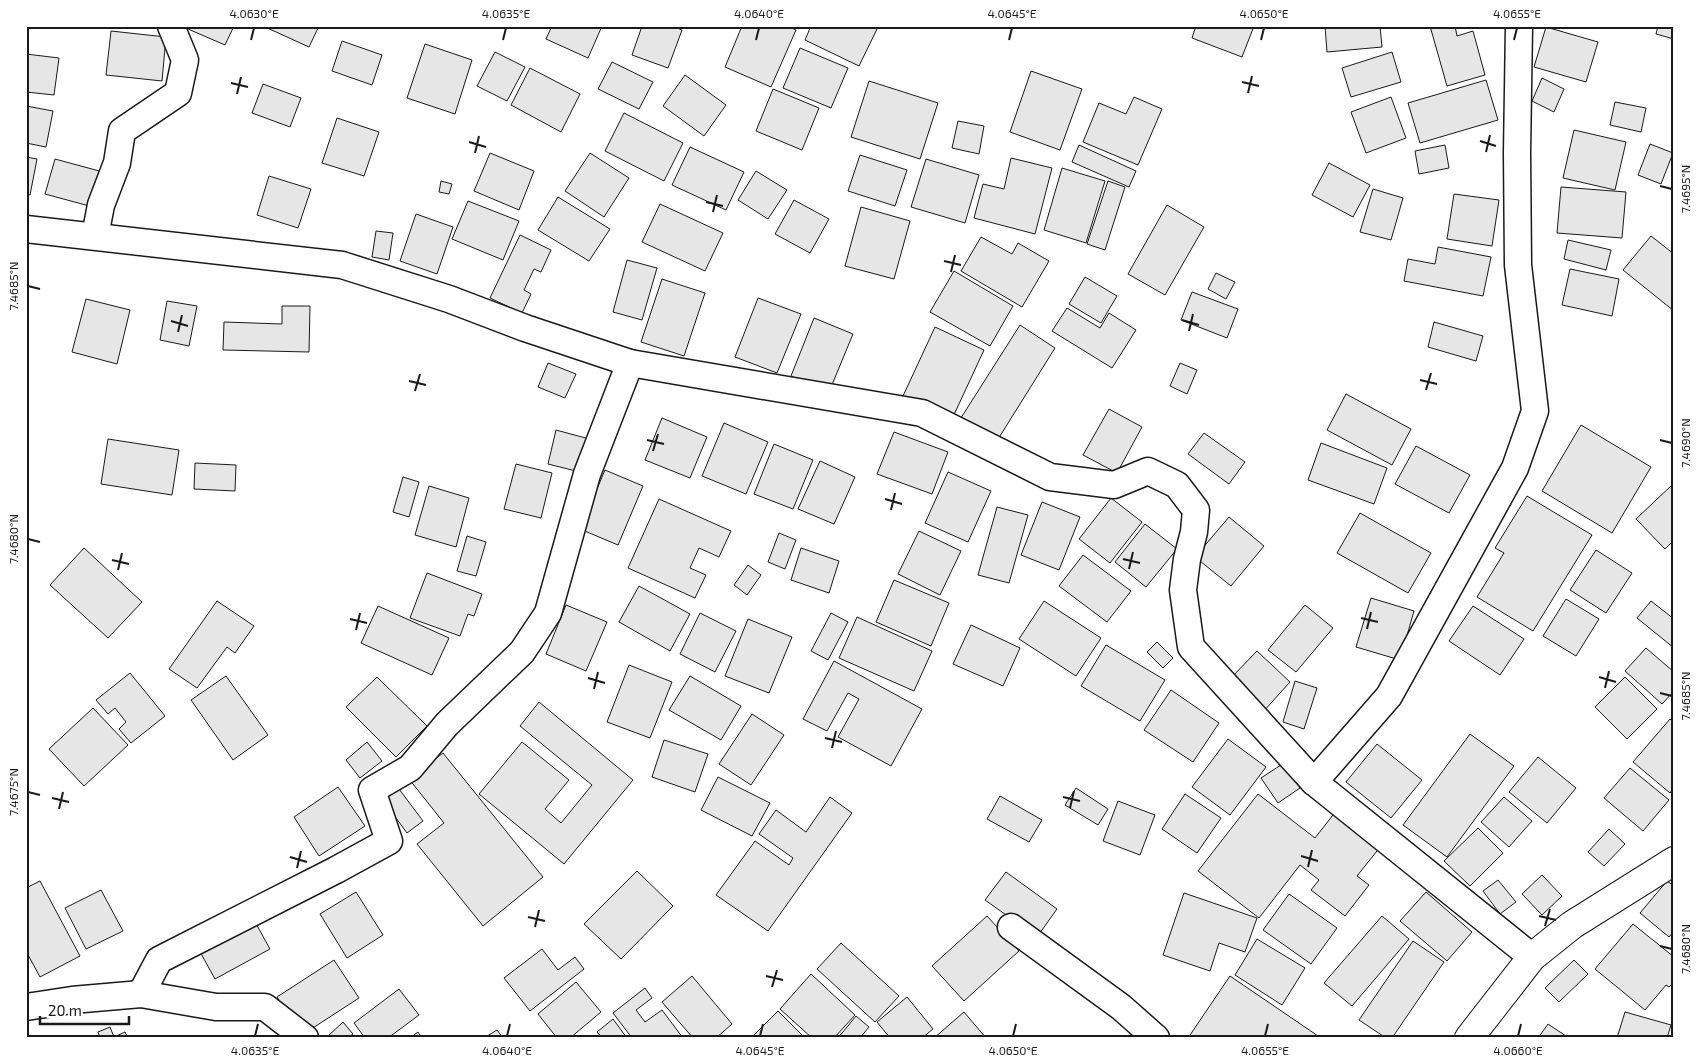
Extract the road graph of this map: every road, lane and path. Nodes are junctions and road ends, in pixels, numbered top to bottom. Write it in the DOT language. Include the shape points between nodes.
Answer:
graph roads {
  1 [pos="171,26"];
  2 [pos="1519,26"];
  3 [pos="26,229"];
  4 [pos="95,236"];
  5 [pos="630,363"];
  6 [pos="1314,782"];
  7 [pos="1671,866"];
  8 [pos="1011,927"];
  9 [pos="1532,957"];
  10 [pos="141,994"];
  11 [pos="26,1007"];
  12 [pos="306,1038"];
  13 [pos="1156,1038"];
  14 [pos="1469,1038"];
  1 -- 4 [label="street" via="185,60 178,93 122,131 117,163 101,205"];
  2 -- 6 [label="street" via="1518,265 1535,411 1515,468 1389,696"];
  3 -- 4 [label="street"];
  4 -- 5 [label="street" via="342,265"];
  5 -- 6 [label="street" via="922,413 1050,477 1114,485 1148,471 1177,485 1196,510 1182,590 1191,647"];
  5 -- 10 [label="street" via="587,474 548,613 522,652 447,724 410,768 372,790 389,841 159,960"];
  6 -- 9 [label="street"];
  7 -- 9 [label="street" via="1572,925"];
  8 -- 13 [label="street" via="1121,1007"];
  9 -- 14 [label="street"];
  10 -- 11 [label="street"];
  10 -- 12 [label="street" via="216,1007 264,1007"];
}
